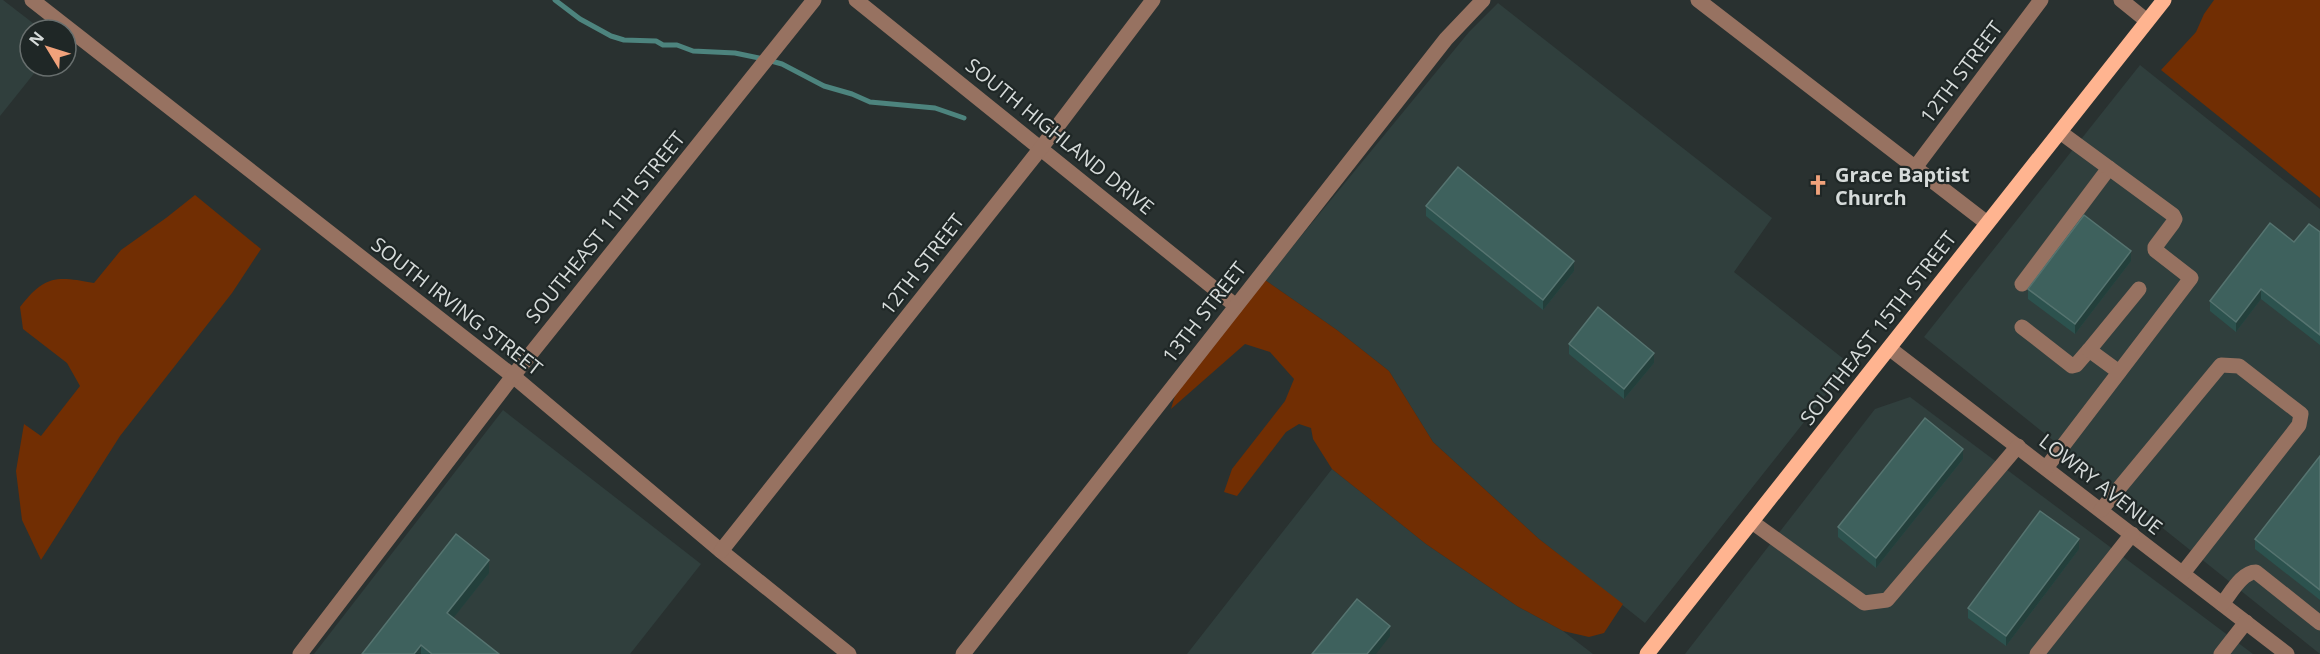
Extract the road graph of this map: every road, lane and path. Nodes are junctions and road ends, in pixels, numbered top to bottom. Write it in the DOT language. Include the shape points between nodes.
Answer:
graph roads {
  1 [pos="32,0"];
  2 [pos="814,0"];
  3 [pos="856,0"];
  4 [pos="1153,0"];
  5 [pos="1483,0"];
  6 [pos="1698,0"];
  7 [pos="2041,0"];
  8 [pos="2121,0"];
  9 [pos="2164,0"];
  10 [pos="2147,21"];
  11 [pos="2060,132"];
  12 [pos="1041,148"];
  13 [pos="2109,168"];
  14 [pos="1914,169"];
  15 [pos="1987,223"];
  16 [pos="2022,284"];
  17 [pos="2139,289"];
  18 [pos="1236,306"];
  19 [pos="2022,327"];
  20 [pos="1889,348"];
  21 [pos="2089,350"];
  22 [pos="2120,372"];
  23 [pos="513,376"];
  24 [pos="2018,446"];
  25 [pos="2046,468"];
  26 [pos="2101,510"];
  27 [pos="1752,522"];
  28 [pos="2132,534"];
  29 [pos="721,551"];
  30 [pos="2183,573"];
  31 [pos="2222,604"];
  32 [pos="2246,622"];
  33 [pos="2320,623"];
  34 [pos="300,654"];
  35 [pos="849,654"];
  36 [pos="963,654"];
  37 [pos="1647,654"];
  38 [pos="2037,654"];
  39 [pos="2221,654"];
  40 [pos="2287,654"];
  1 -- 23 [label="street, SOUTH IRVING STREET"];
  2 -- 23 [label="street, SOUTHEAST 11TH STREET"];
  3 -- 12 [label="street, SOUTH HIGHLAND DRIVE"];
  4 -- 12 [label="street, 12TH STREET"];
  5 -- 18 [label="street, 13TH STREET" via="1446,39"];
  6 -- 14 [label="street"];
  7 -- 14 [label="street, 12TH STREET"];
  8 -- 10 [label="street"];
  9 -- 10 [label="main road, SOUTHEAST 15TH STREET"];
  10 -- 11 [label="main road, SOUTHEAST 15TH STREET"];
  11 -- 13 [label="street"];
  11 -- 15 [label="main road, SOUTHEAST 15TH STREET"];
  12 -- 18 [label="street, SOUTH HIGHLAND DRIVE"];
  12 -- 29 [label="street, 12TH STREET"];
  13 -- 16 [label="street"];
  13 -- 22 [label="street" via="2173,215 2173,223 2155,250 2191,278"];
  14 -- 15 [label="street"];
  15 -- 20 [label="main road, SOUTHEAST 15TH STREET"];
  17 -- 21 [label="street"];
  18 -- 36 [label="street, 13TH STREET"];
  19 -- 21 [label="street" via="2072,366"];
  20 -- 24 [label="street, LOWRY AVENUE"];
  20 -- 27 [label="main road, SOUTHEAST 15TH STREET"];
  21 -- 22 [label="street"];
  22 -- 25 [label="street"];
  23 -- 29 [label="street, SOUTH IRVING STREET"];
  23 -- 34 [label="street, SOUTHEAST 11TH STREET"];
  24 -- 25 [label="street, LOWRY AVENUE"];
  24 -- 27 [label="street" via="1887,600 1864,603"];
  25 -- 26 [label="street, LOWRY AVENUE"];
  26 -- 28 [label="street, LOWRY AVENUE"];
  26 -- 30 [label="street" via="2220,365 2239,366 2301,414 2299,425"];
  27 -- 37 [label="main road, SOUTHEAST 15TH STREET"];
  28 -- 30 [label="street, LOWRY AVENUE"];
  28 -- 38 [label="street"];
  29 -- 35 [label="street, SOUTH IRVING STREET"];
  30 -- 31 [label="street, LOWRY AVENUE"];
  31 -- 32 [label="street, LOWRY AVENUE"];
  31 -- 33 [label="street" via="2244,577 2256,572"];
  32 -- 39 [label="street"];
  32 -- 40 [label="street, LOWRY AVENUE"];
}
